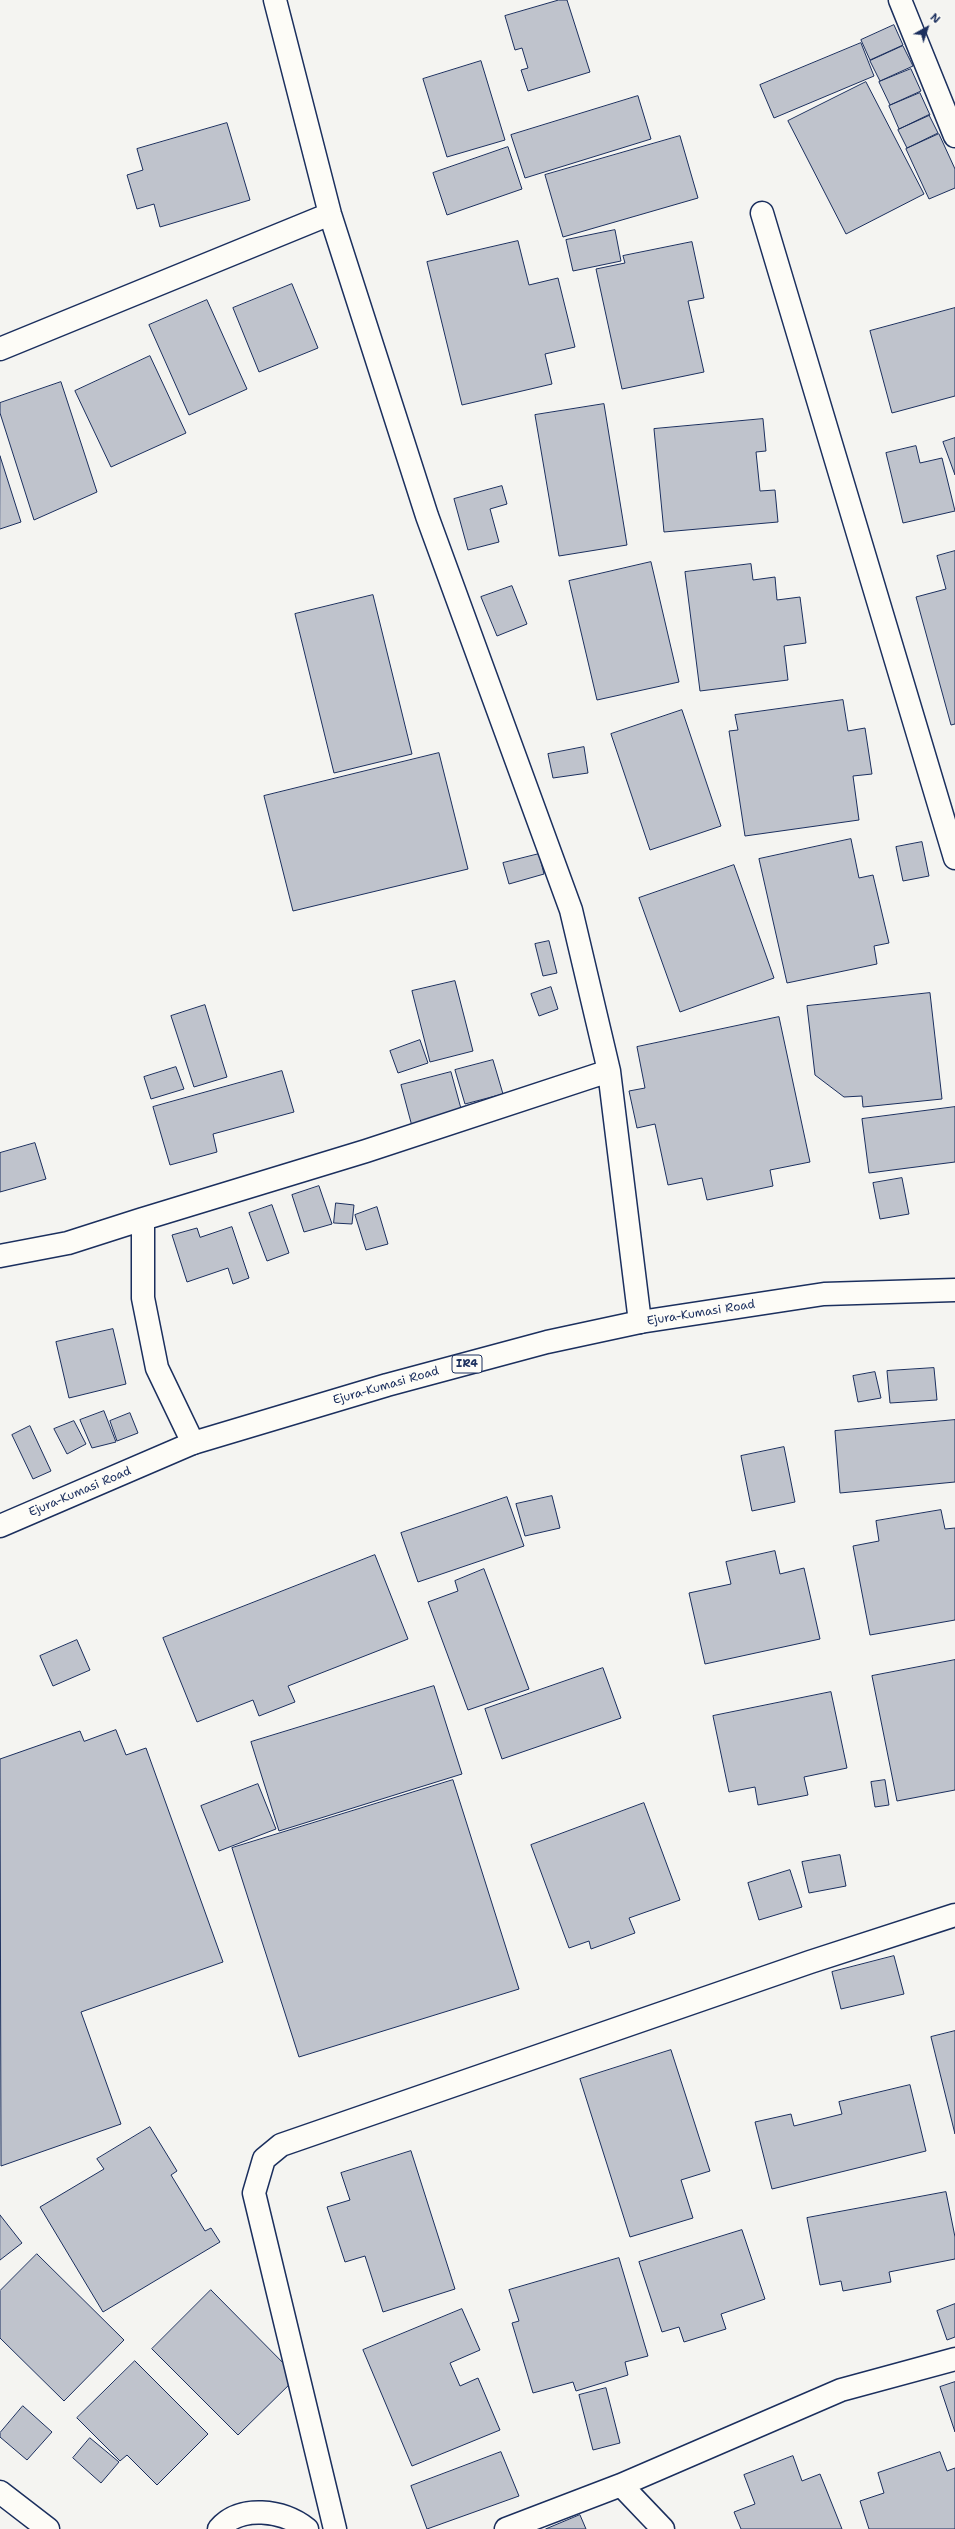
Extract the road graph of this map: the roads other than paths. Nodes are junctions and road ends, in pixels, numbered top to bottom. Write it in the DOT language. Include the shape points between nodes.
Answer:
graph roads {
  1 [pos="274,0"];
  2 [pos="900,0"];
  3 [pos="955,136"];
  4 [pos="762,213"];
  5 [pos="330,214"];
  6 [pos="0,349"];
  7 [pos="955,858"];
  8 [pos="608,1071"];
  9 [pos="143,1219"];
  10 [pos="0,1256"];
  11 [pos="955,1290"];
  12 [pos="640,1322"];
  13 [pos="193,1443"];
  14 [pos="0,1526"];
  15 [pos="955,1915"];
  16 [pos="955,2359"];
  17 [pos="621,2485"];
  18 [pos="0,2492"];
  19 [pos="48,2529"];
  20 [pos="219,2529"];
  21 [pos="307,2529"];
  22 [pos="335,2529"];
  23 [pos="506,2529"];
  24 [pos="663,2529"];
  1 -- 5 [label="street"];
  2 -- 3 [label="street"];
  4 -- 7 [label="street"];
  5 -- 6 [label="street"];
  5 -- 8 [label="street" via="427,516 570,910"];
  8 -- 9 [label="street" via="366,1151"];
  8 -- 12 [label="street"];
  9 -- 10 [label="street" via="68,1243"];
  9 -- 13 [label="street" via="143,1298 157,1368"];
  11 -- 12 [label="street, Ejura-Kumasi Road / IR4" via="824,1294"];
  12 -- 13 [label="street, Ejura-Kumasi Road / IR4" via="547,1342 387,1385"];
  13 -- 14 [label="street, Ejura-Kumasi Road / IR4"];
  15 -- 22 [label="street" via="810,1962 281,2145 264,2159 254,2193"];
  16 -- 17 [label="street" via="841,2390"];
  17 -- 23 [label="street"];
  17 -- 24 [label="street"];
  18 -- 19 [label="street"];
  20 -- 21 [label="street" via="226,2521 250,2513 273,2513 300,2523"];
}
